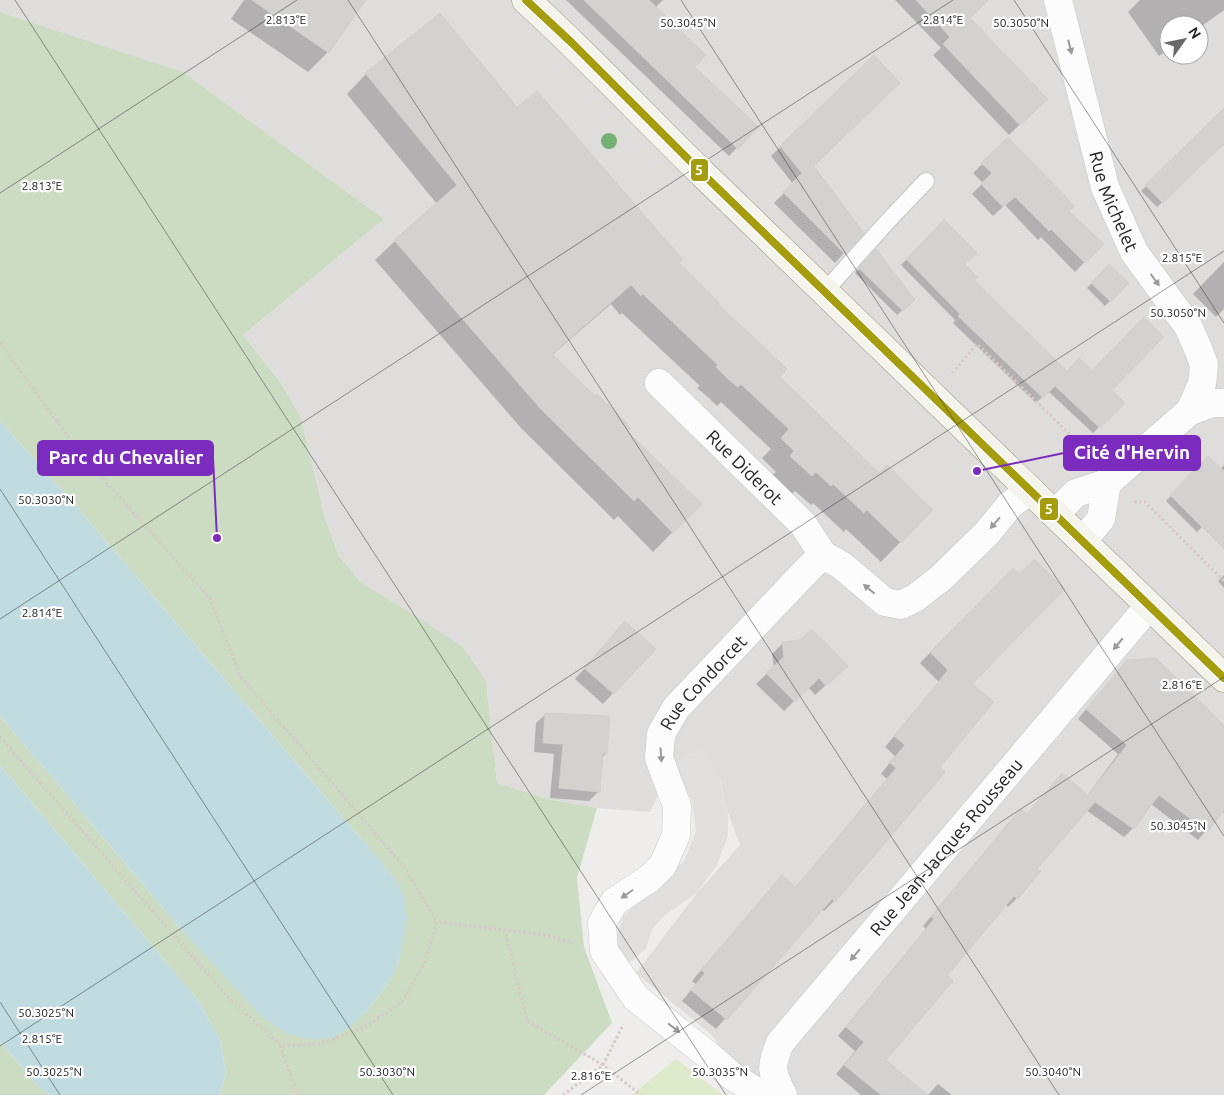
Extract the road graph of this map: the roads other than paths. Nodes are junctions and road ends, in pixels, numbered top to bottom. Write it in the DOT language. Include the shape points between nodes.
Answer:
graph roads {
  1 [pos="526,0"];
  2 [pos="1058,0"];
  3 [pos="926,181"];
  4 [pos="825,291"];
  5 [pos="658,384"];
  6 [pos="1224,403"];
  7 [pos="1190,411"];
  8 [pos="1107,483"];
  9 [pos="1030,490"];
  10 [pos="1055,514"];
  11 [pos="1083,540"];
  12 [pos="824,555"];
  13 [pos="1149,606"];
  14 [pos="1224,678"];
  15 [pos="762,1095"];
  16 [pos="783,1095"];
  1 -- 4 [label="street"];
  2 -- 7 [label="street, Rue Michelet, one-way" via="1105,187 1134,252 1188,326 1204,365 1202,384"];
  3 -- 4 [label="lane"];
  4 -- 9 [label="street"];
  5 -- 12 [label="street, Rue Diderot" via="802,524"];
  6 -- 7 [label="street" via="1212,403"];
  7 -- 8 [label="street"];
  8 -- 10 [label="street" via="1076,494"];
  8 -- 11 [label="street" via="1101,519"];
  9 -- 10 [label="street"];
  9 -- 12 [label="street, one-way" via="1010,505 941,578 901,605 885,602"];
  10 -- 11 [label="street"];
  11 -- 13 [label="street"];
  12 -- 15 [label="street, Rue Condorcet, one-way" via="676,708 661,734 660,758 677,806 676,835 663,865 650,878 614,902 602,923 604,951 636,998 732,1076"];
  13 -- 14 [label="street"];
  13 -- 16 [label="street, Rue Jean-Jacques Rousseau, one-way" via="780,1043 772,1062 774,1078"];
}
